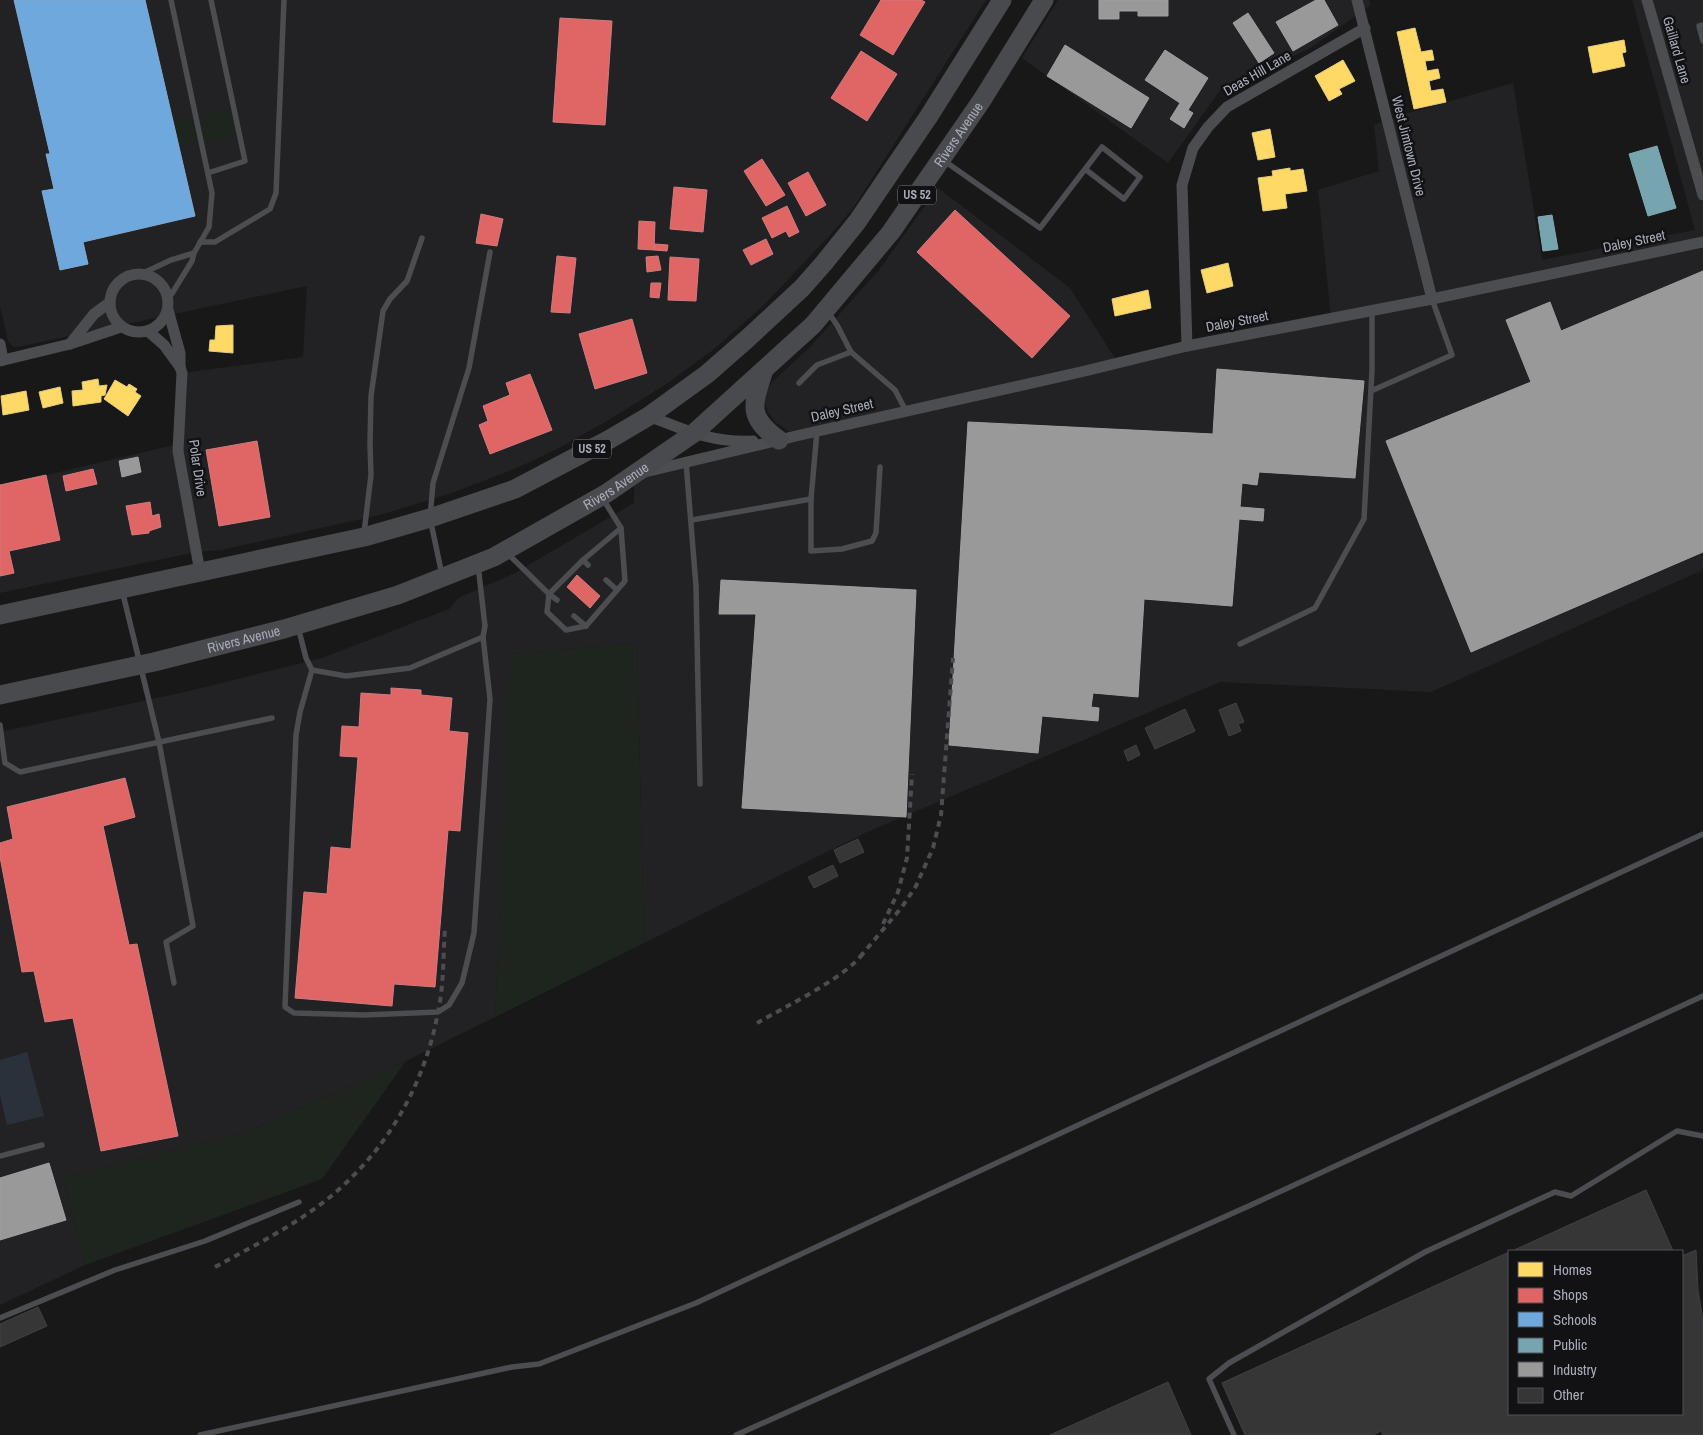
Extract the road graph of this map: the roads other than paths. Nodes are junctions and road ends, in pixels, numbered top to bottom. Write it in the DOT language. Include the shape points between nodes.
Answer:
graph roads {
  1 [pos="171,0"];
  2 [pos="212,0"];
  3 [pos="284,0"];
  4 [pos="1002,0"];
  5 [pos="1044,0"];
  6 [pos="1357,0"];
  7 [pos="1647,0"];
  8 [pos="1703,25"];
  9 [pos="1364,28"];
  10 [pos="1703,41"];
  11 [pos="942,159"];
  12 [pos="1085,169"];
  13 [pos="208,173"];
  14 [pos="1703,194"];
  15 [pos="422,238"];
  16 [pos="200,242"];
  17 [pos="1703,242"];
  18 [pos="194,252"];
  19 [pos="490,252"];
  20 [pos="141,274"];
  21 [pos="1432,299"];
  22 [pos="109,303"];
  23 [pos="168,305"];
  24 [pos="826,309"];
  25 [pos="1372,310"];
  26 [pos="121,327"];
  27 [pos="148,331"];
  28 [pos="0,344"];
  29 [pos="70,344"];
  30 [pos="1187,346"];
  31 [pos="851,352"];
  32 [pos="2,360"];
  33 [pos="180,366"];
  34 [pos="764,370"];
  35 [pos="799,383"];
  36 [pos="1371,391"];
  37 [pos="906,411"];
  38 [pos="649,416"];
  39 [pos="817,431"];
  40 [pos="694,433"];
  41 [pos="779,440"];
  42 [pos="686,462"];
  43 [pos="880,467"];
  44 [pos="634,475"];
  45 [pos="602,496"];
  46 [pos="811,499"];
  47 [pos="430,518"];
  48 [pos="692,520"];
  49 [pos="621,528"];
  50 [pos="364,538"];
  51 [pos="504,550"];
  52 [pos="583,560"];
  53 [pos="478,563"];
  54 [pos="588,565"];
  55 [pos="200,572"];
  56 [pos="443,577"];
  57 [pos="606,580"];
  58 [pos="122,588"];
  59 [pos="617,590"];
  60 [pos="549,594"];
  61 [pos="557,600"];
  62 [pos="0,615"];
  63 [pos="574,616"];
  64 [pos="298,625"];
  65 [pos="586,626"];
  66 [pos="483,637"];
  67 [pos="1240,644"];
  68 [pos="139,666"];
  69 [pos="312,670"];
  70 [pos="0,695"];
  71 [pos="272,718"];
  72 [pos="0,725"];
  73 [pos="159,742"];
  74 [pos="700,784"];
  75 [pos="1703,834"];
  76 [pos="174,983"];
  77 [pos="1703,996"];
  78 [pos="1703,1136"];
  79 [pos="42,1145"];
  80 [pos="0,1156"];
  81 [pos="299,1202"];
  82 [pos="0,1318"];
  83 [pos="200,1435"];
  84 [pos="736,1435"];
  85 [pos="1234,1435"];
  1 -- 13 [label="lane"];
  2 -- 13 [label="lane" via="245,161"];
  3 -- 16 [label="lane" via="276,193 270,209 215,242"];
  4 -- 38 [label="main road, US 52" via="929,116 857,222 824,263 748,339"];
  5 -- 11 [label="main road, Rivers Avenue / US 52"];
  6 -- 9 [label="street, West Jimtown Drive"];
  7 -- 14 [label="street, Gaillard Lane"];
  8 -- 10 [label="lane" via="1699,26"];
  9 -- 21 [label="street, West Jimtown Drive"];
  9 -- 30 [label="street, Deas Hill Lane" via="1227,107 1193,148 1182,185"];
  11 -- 12 [label="lane" via="1040,228"];
  11 -- 24 [label="main road, Rivers Avenue / US 52" via="891,232"];
  12 -- 12 [label="lane" via="1102,147 1140,177 1124,199"];
  13 -- 16 [label="lane" via="212,194 209,227"];
  15 -- 50 [label="lane" via="407,281 383,311 371,396 371,475"];
  16 -- 18 [label="lane"];
  17 -- 21 [label="street, Daley Street"];
  18 -- 20 [label="lane"];
  18 -- 23 [label="lane"];
  19 -- 47 [label="lane" via="469,368 433,483"];
  20 -- 22 [label="street" via="123,278 111,293"];
  20 -- 23 [label="street" via="160,282 166,290"];
  21 -- 25 [label="street, Daley Street"];
  21 -- 36 [label="lane" via="1452,355"];
  22 -- 26 [label="street"];
  22 -- 29 [label="street" via="94,314"];
  23 -- 27 [label="street" via="164,319"];
  23 -- 33 [label="street, Polar Drive"];
  24 -- 31 [label="lane"];
  24 -- 34 [label="main road, Rivers Avenue / US 52"];
  25 -- 30 [label="street, Daley Street"];
  25 -- 36 [label="lane"];
  26 -- 27 [label="street" via="130,332"];
  26 -- 29 [label="street"];
  27 -- 33 [label="street"];
  28 -- 32 [label="street"];
  29 -- 32 [label="street"];
  30 -- 37 [label="street, Daley Street"];
  31 -- 35 [label="lane" via="817,365"];
  31 -- 37 [label="lane" via="895,390"];
  33 -- 55 [label="street, Polar Drive" via="178,451"];
  34 -- 40 [label="main road, Rivers Avenue / US 52"];
  34 -- 41 [label="main road" via="754,407 758,420"];
  36 -- 67 [label="lane" via="1364,519 1315,608"];
  37 -- 39 [label="street, Daley Street"];
  38 -- 40 [label="street, Daley Street"];
  38 -- 47 [label="main road, US 52" via="515,489"];
  39 -- 41 [label="street, Daley Street"];
  39 -- 46 [label="lane"];
  40 -- 41 [label="street, Daley Street" via="721,441"];
  40 -- 44 [label="main road, Rivers Avenue / US 52"];
  41 -- 42 [label="street, Daley Street"];
  42 -- 44 [label="street, Daley Street"];
  42 -- 48 [label="lane"];
  43 -- 46 [label="lane" via="876,533 872,541 811,551"];
  44 -- 45 [label="main road, Rivers Avenue / US 52"];
  45 -- 49 [label="lane"];
  45 -- 51 [label="main road, Rivers Avenue / US 52"];
  46 -- 48 [label="lane"];
  47 -- 50 [label="main road, US 52"];
  47 -- 56 [label="lane"];
  48 -- 74 [label="lane"];
  49 -- 52 [label="lane"];
  49 -- 59 [label="lane" via="625,581"];
  50 -- 55 [label="main road, US 52"];
  51 -- 53 [label="main road, Rivers Avenue / US 52"];
  51 -- 60 [label="lane"];
  52 -- 54 [label="lane"];
  52 -- 60 [label="lane"];
  53 -- 56 [label="main road, Rivers Avenue / US 52"];
  53 -- 66 [label="lane"];
  55 -- 58 [label="main road, US 52"];
  56 -- 64 [label="main road, Rivers Avenue / US 52" via="398,595"];
  57 -- 59 [label="lane"];
  58 -- 62 [label="main road, US 52"];
  58 -- 68 [label="lane"];
  59 -- 65 [label="lane"];
  60 -- 61 [label="lane"];
  60 -- 65 [label="lane" via="547,612 566,630"];
  63 -- 65 [label="lane"];
  64 -- 68 [label="main road, Rivers Avenue / US 52"];
  64 -- 69 [label="lane"];
  66 -- 69 [label="lane" via="410,668 346,676"];
  66 -- 69 [label="lane" via="490,699 474,933 462,983 449,1005 438,1012 320,1014 294,1013 285,1007 296,735"];
  68 -- 70 [label="main road, Rivers Avenue / US 52"];
  68 -- 73 [label="lane"];
  71 -- 73 [label="lane"];
  72 -- 73 [label="lane" via="5,762 20,772"];
  73 -- 76 [label="lane" via="193,926 166,942"];
  75 -- 83 [label="lane" via="696,1303 539,1364 512,1367"];
  77 -- 84 [label="lane" via="1251,1205"];
  78 -- 85 [label="lane" via="1677,1131 1571,1196 1555,1192 1425,1252 1229,1363 1209,1379"];
  79 -- 80 [label="lane"];
  81 -- 82 [label="lane" via="205,1241 115,1270"];
}
